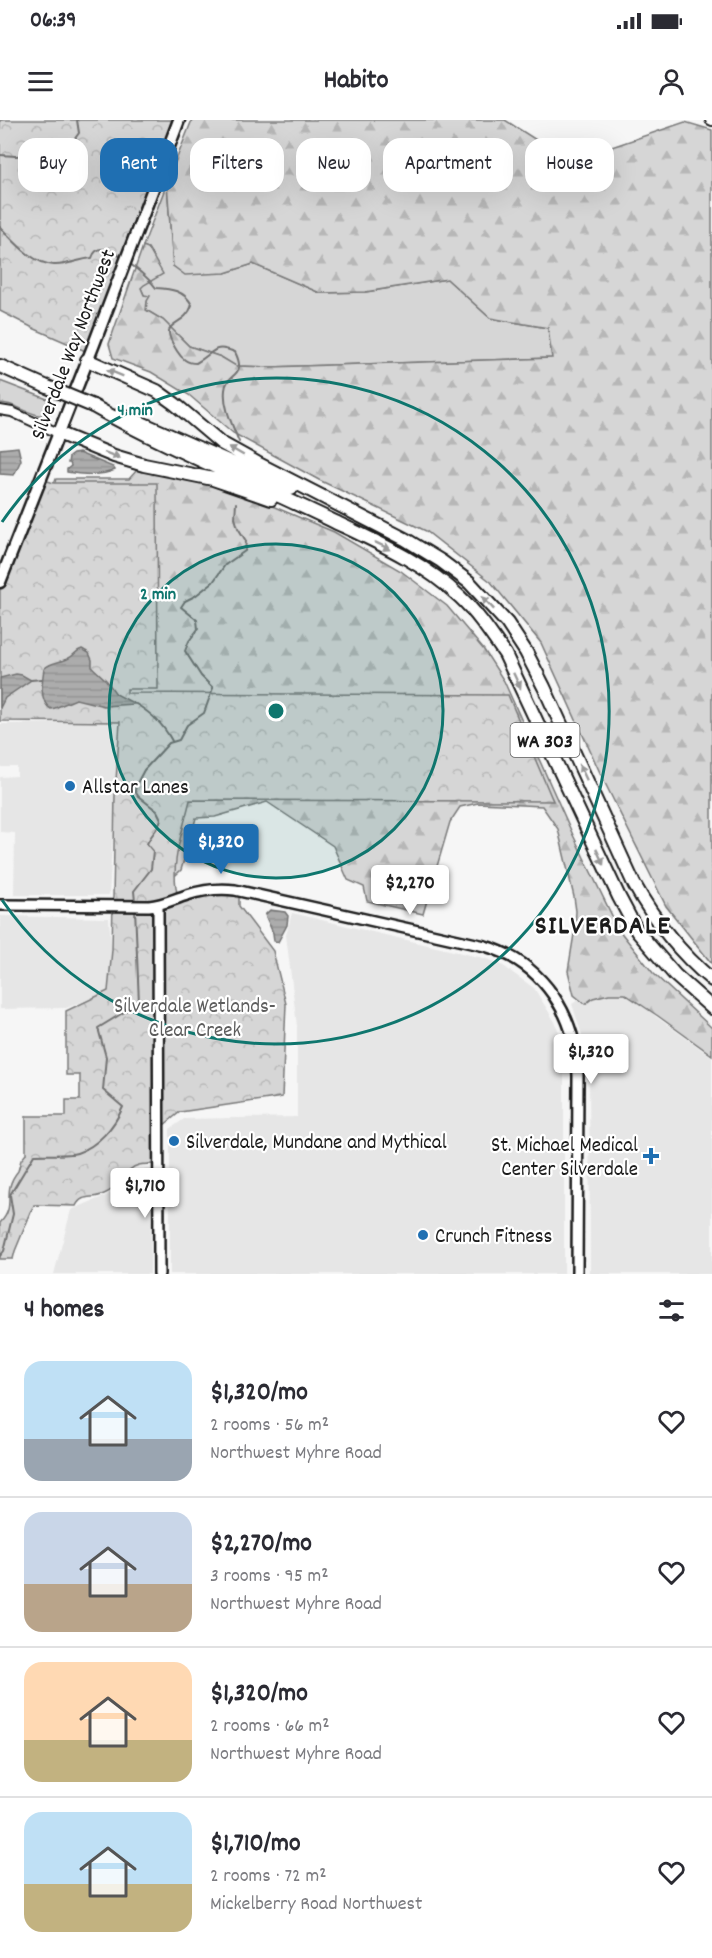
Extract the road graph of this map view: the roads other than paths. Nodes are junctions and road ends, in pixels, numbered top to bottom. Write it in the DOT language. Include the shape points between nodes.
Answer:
graph roads {
  1 [pos="179,120"];
  2 [pos="87,360"];
  3 [pos="0,366"];
  4 [pos="93,406"];
  5 [pos="0,410"];
  6 [pos="58,433"];
  7 [pos="362,518"];
  8 [pos="331,520"];
  9 [pos="0,582"];
  10 [pos="158,905"];
  11 [pos="0,906"];
  12 [pos="712,980"];
  13 [pos="712,1008"];
  14 [pos="159,1274"];
  15 [pos="578,1274"];
  1 -- 2 [label="main road, Silverdale Way Northwest"];
  2 -- 6 [label="main road, Silverdale Way Northwest"];
  7 -- 2 [label="highway, one-way" via="221,443 157,391"];
  3 -- 4 [label="highway, WA 303, bridge"];
  4 -- 7 [label="highway, WA 303" via="137,421"];
  4 -- 8 [label="highway, WA 303" via="132,429"];
  5 -- 6 [label="street"];
  6 -- 8 [label="highway, one-way" via="114,456 213,479"];
  6 -- 9 [label="main road, Silverdale Way Northwest"];
  12 -- 7 [label="highway, WA 303, one-way" via="679,948 639,894 544,687 507,623 468,582 441,561"];
  8 -- 13 [label="highway, WA 303, one-way" via="394,550 429,572 484,623 505,654 637,931 675,975"];
  10 -- 11 [label="street"];
  10 -- 14 [label="street"];
  10 -- 15 [label="street" via="203,890 248,892 492,948 536,975 561,1006 576,1053"];
}
